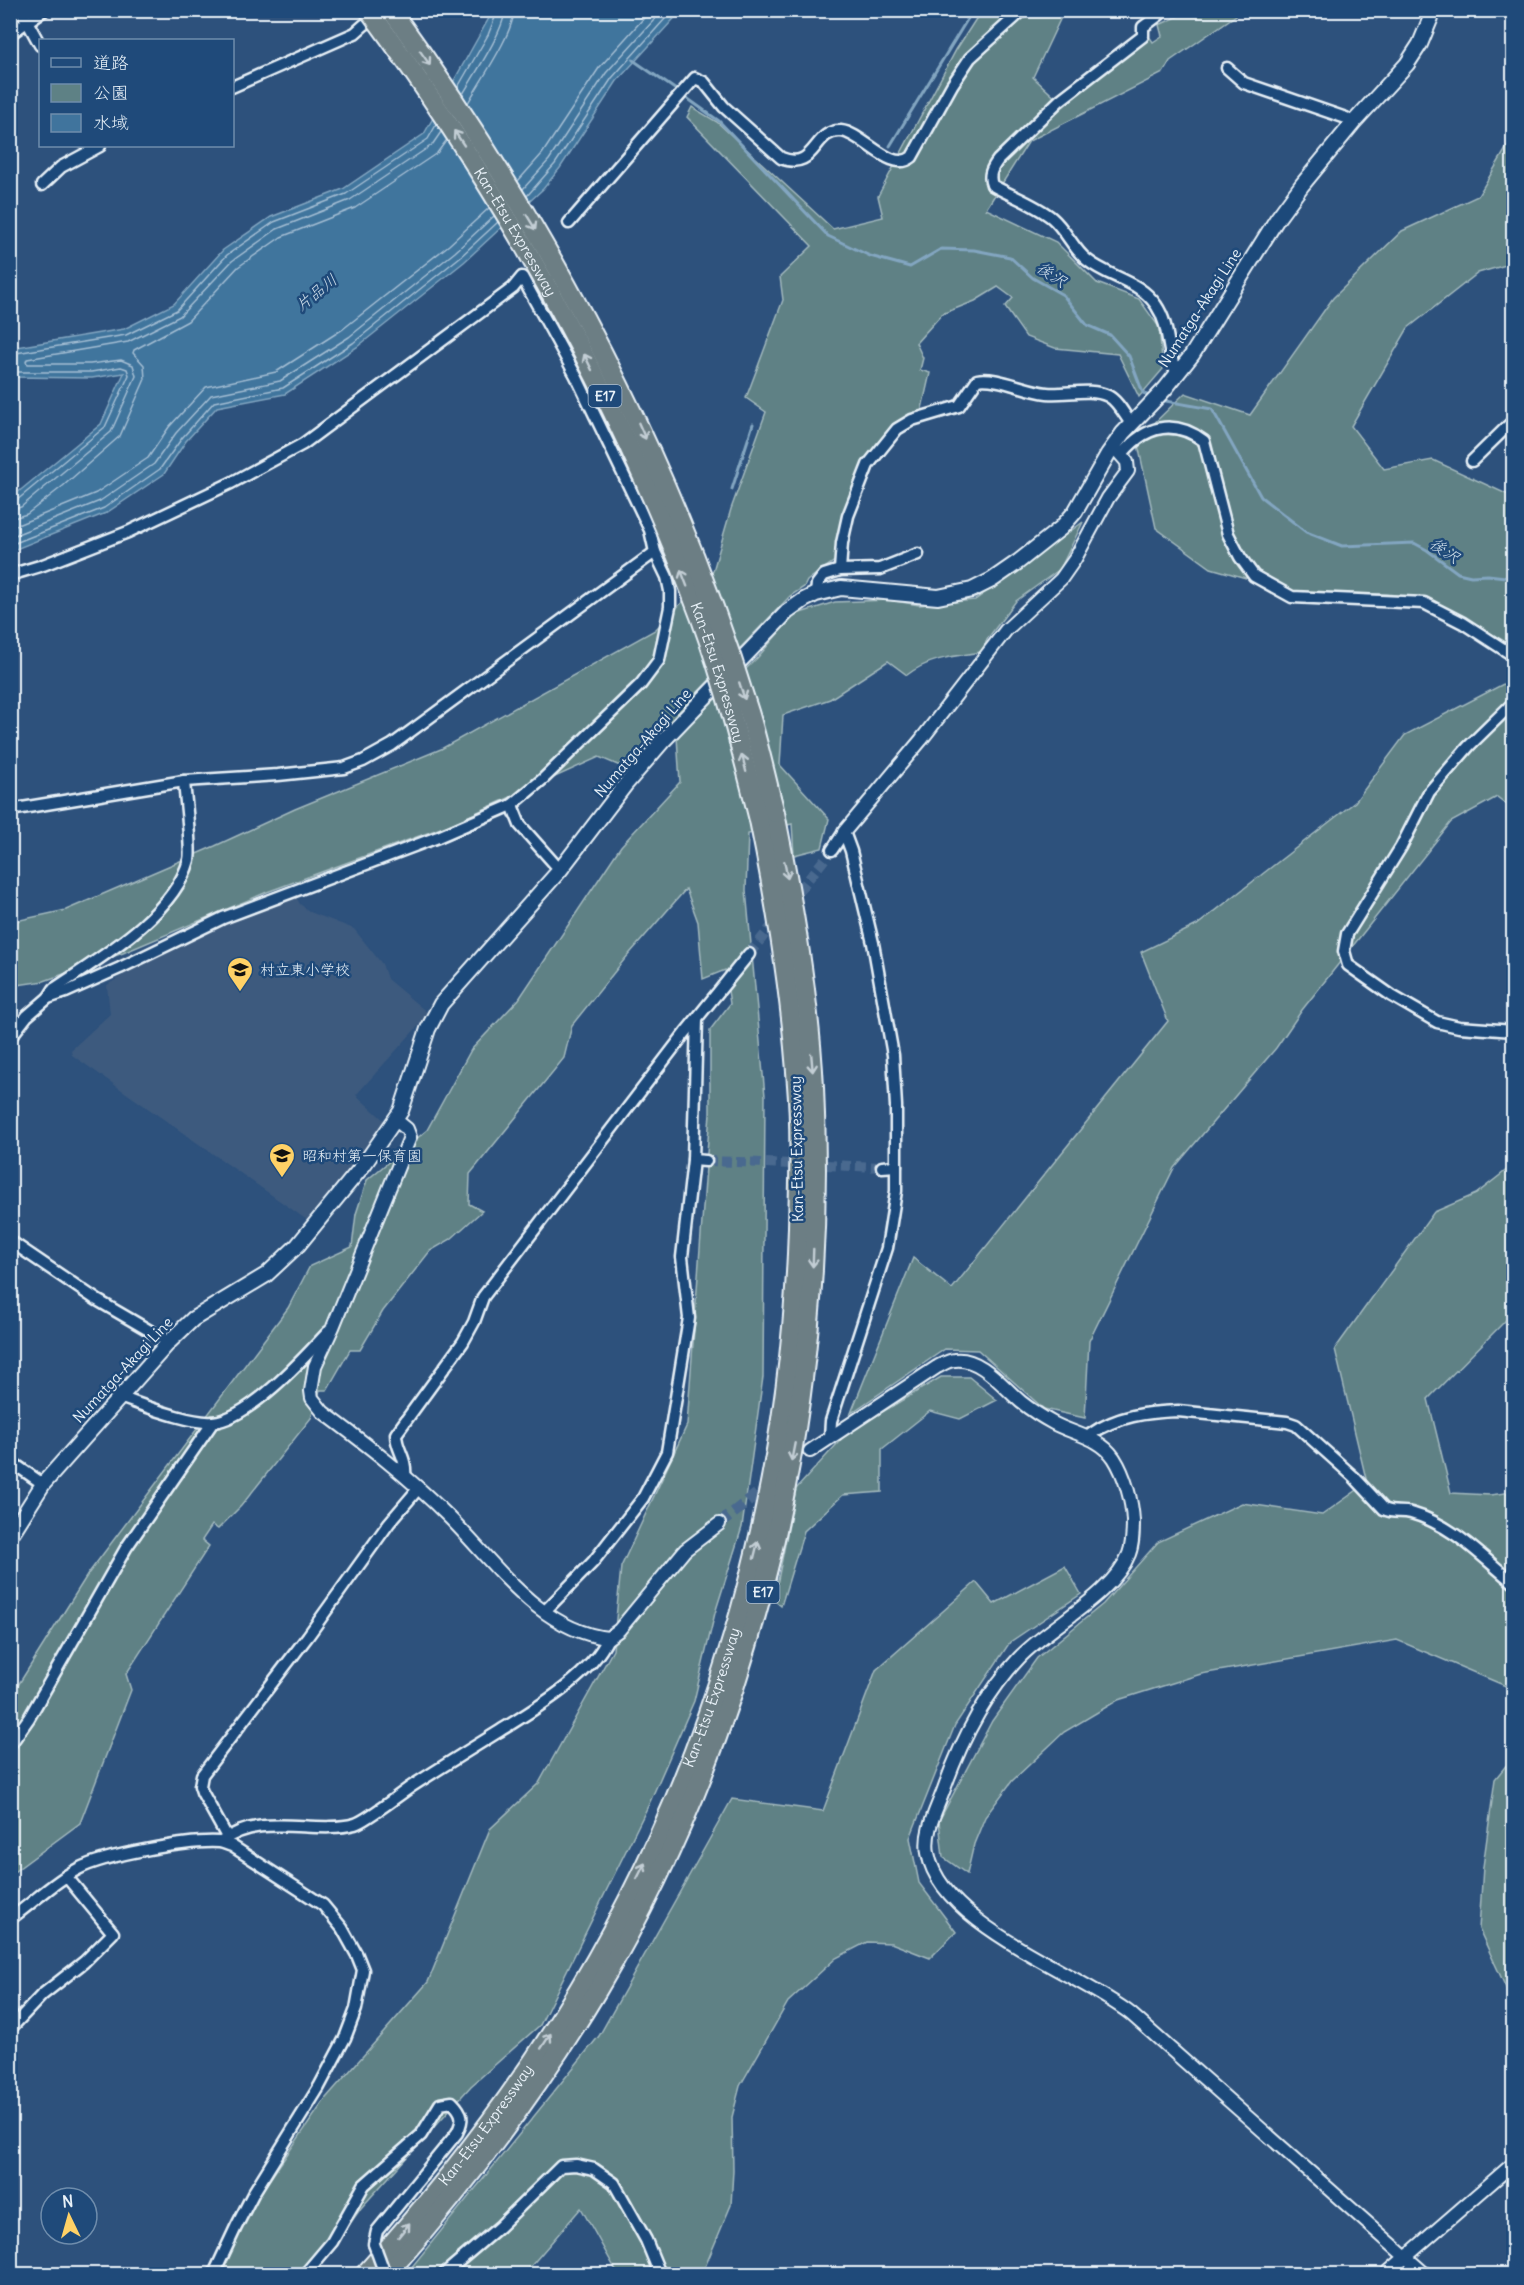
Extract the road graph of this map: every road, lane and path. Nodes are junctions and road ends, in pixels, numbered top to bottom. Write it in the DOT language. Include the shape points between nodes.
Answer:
graph roads {
  1 [pos="21,10"];
  2 [pos="44,10"];
  3 [pos="369,10"];
  4 [pos="390,10"];
  5 [pos="1023,10"];
  6 [pos="1157,10"];
  7 [pos="1434,10"];
  8 [pos="28,22"];
  9 [pos="10,34"];
  10 [pos="39,43"];
  11 [pos="1227,68"];
  12 [pos="234,86"];
  13 [pos="1353,123"];
  14 [pos="94,147"];
  15 [pos="42,185"];
  16 [pos="569,224"];
  17 [pos="1178,374"];
  18 [pos="1514,420"];
  19 [pos="1131,425"];
  20 [pos="1118,450"];
  21 [pos="1472,461"];
  22 [pos="655,552"];
  23 [pos="918,554"];
  24 [pos="840,570"];
  25 [pos="10,575"];
  26 [pos="816,594"];
  27 [pos="1514,656"];
  28 [pos="1514,702"];
  29 [pos="184,781"];
  30 [pos="512,805"];
  31 [pos="10,810"];
  32 [pos="767,816"];
  33 [pos="844,832"];
  34 [pos="832,850"];
  35 [pos="560,870"];
  36 [pos="749,954"];
  37 [pos="48,998"];
  38 [pos="697,1019"];
  39 [pos="1514,1031"];
  40 [pos="10,1038"];
  41 [pos="396,1119"];
  42 [pos="693,1160"];
  43 [pos="706,1161"];
  44 [pos="896,1166"];
  45 [pos="882,1167"];
  46 [pos="10,1241"];
  47 [pos="333,1327"];
  48 [pos="170,1341"];
  49 [pos="119,1397"];
  50 [pos="213,1422"];
  51 [pos="830,1437"];
  52 [pos="1089,1438"];
  53 [pos="810,1451"];
  54 [pos="10,1461"];
  55 [pos="405,1477"];
  56 [pos="43,1484"];
  57 [pos="418,1489"];
  58 [pos="719,1524"];
  59 [pos="10,1536"];
  60 [pos="1514,1583"];
  61 [pos="545,1611"];
  62 [pos="608,1638"];
  63 [pos="10,1745"];
  64 [pos="224,1840"];
  65 [pos="66,1876"];
  66 [pos="10,1919"];
  67 [pos="10,2029"];
  68 [pos="1514,2163"];
  69 [pos="1405,2256"];
  70 [pos="214,2274"];
  71 [pos="305,2274"];
  72 [pos="365,2274"];
  73 [pos="386,2274"];
  74 [pos="444,2274"];
  75 [pos="660,2274"];
  76 [pos="1386,2274"];
  77 [pos="1425,2274"];
  1 -- 8 [label="street"];
  2 -- 8 [label="street"];
  32 -- 3 [label="highway, Kan-Etsu Expressway / E17, one-way, bridge" via="701,621 663,524 577,339 470,154"];
  4 -- 12 [label="street" via="355,33"];
  4 -- 32 [label="highway, Kan-Etsu Expressway / E17, one-way, bridge" via="486,148 541,237 636,418 717,614 750,714"];
  5 -- 16 [label="street" via="970,58 912,157 903,162 893,161 842,131 829,133 806,158 788,161 724,107 705,82 695,78"];
  6 -- 17 [label="street" via="1159,15 1143,27 1143,36 1060,100 998,160 990,180 992,185 1052,218 1086,259 1145,292 1162,317"];
  7 -- 13 [label="main road, Numatga-Akagi Line" via="1407,64"];
  8 -- 9 [label="street"];
  8 -- 10 [label="street"];
  11 -- 13 [label="street" via="1244,83"];
  13 -- 17 [label="main road, Numatga-Akagi Line" via="1277,219"];
  14 -- 15 [label="street" via="61,167"];
  17 -- 19 [label="main road, Numatga-Akagi Line"];
  18 -- 21 [label="street"];
  19 -- 20 [label="main road, Numatga-Akagi Line"];
  19 -- 24 [label="street" via="1105,395 1048,393 989,379 977,380 959,406 912,420 897,429 868,465 848,516"];
  20 -- 26 [label="main road, Numatga-Akagi Line" via="1061,528 992,580 972,590 938,597 855,588"];
  20 -- 27 [label="street" via="1155,428 1194,433 1204,441 1228,534 1254,576 1292,597 1424,603"];
  20 -- 33 [label="street" via="1128,471 1061,579 1006,630"];
  22 -- 25 [label="street" via="650,530 611,448 522,277 513,288 303,444 128,532"];
  22 -- 29 [label="street" via="392,745 363,761 344,768"];
  22 -- 30 [label="street" via="670,591 659,660 641,684"];
  23 -- 24 [label="street" via="880,568"];
  24 -- 26 [label="street" via="824,574"];
  26 -- 35 [label="main road, Numatga-Akagi Line" via="779,620 662,742"];
  28 -- 39 [label="street" via="1429,792 1401,847 1347,934 1344,951 1348,965 1437,1022"];
  29 -- 31 [label="street"];
  29 -- 37 [label="street" via="190,858 177,886 125,940 54,989"];
  30 -- 35 [label="street" via="520,825"];
  30 -- 37 [label="street" via="223,918"];
  72 -- 32 [label="highway, Kan-Etsu Expressway / E17, one-way" via="490,2123 586,1976 673,1804 718,1683 746,1592 764,1517 790,1359 799,1184 798,1088"];
  32 -- 73 [label="highway, Kan-Etsu Expressway / E17, one-way" via="792,900 806,996 814,1085 816,1184 811,1301 796,1438 762,1595 710,1756 637,1916 600,1984 496,2142"];
  33 -- 34 [label="street"];
  33 -- 44 [label="street" via="873,943 893,1055"];
  35 -- 41 [label="main road, Numatga-Akagi Line" via="441,1004"];
  36 -- 38 [label="street"];
  37 -- 40 [label="street"];
  38 -- 42 [label="street"];
  38 -- 55 [label="street" via="483,1297 463,1342 399,1427 396,1440 404,1458"];
  41 -- 47 [label="street" via="410,1137"];
  41 -- 48 [label="main road, Numatga-Akagi Line" via="298,1245 266,1275 193,1319"];
  42 -- 43 [label="street"];
  42 -- 61 [label="street" via="682,1257 689,1318 667,1452 643,1498 593,1562"];
  44 -- 45 [label="street"];
  44 -- 51 [label="street" via="887,1248 831,1422"];
  46 -- 48 [label="street" via="97,1300"];
  47 -- 50 [label="street" via="264,1395 229,1418"];
  47 -- 55 [label="street" via="315,1366 312,1398 323,1412"];
  48 -- 49 [label="main road, Numatga-Akagi Line"];
  49 -- 50 [label="street"];
  49 -- 56 [label="main road, Numatga-Akagi Line"];
  50 -- 63 [label="street" via="126,1548"];
  51 -- 52 [label="street" via="937,1367 962,1360 983,1368 1031,1410"];
  51 -- 53 [label="street"];
  52 -- 60 [label="street" via="1099,1428 1146,1413 1178,1411 1287,1422 1304,1431 1384,1509 1411,1513 1449,1529"];
  52 -- 69 [label="street" via="1113,1457 1130,1498 1130,1552 1117,1574 1094,1597 1040,1637 1019,1658 975,1719 955,1759 928,1832 934,1872 959,1905 1014,1946 1112,1999 1131,2014"];
  54 -- 56 [label="street"];
  55 -- 57 [label="street"];
  56 -- 59 [label="main road, Numatga-Akagi Line"];
  57 -- 61 [label="street" via="447,1514 513,1586"];
  57 -- 64 [label="street" via="202,1775 202,1792"];
  58 -- 62 [label="street" via="685,1550 632,1616"];
  61 -- 62 [label="street" via="576,1630"];
  62 -- 64 [label="street" via="595,1658 547,1701 360,1823 265,1826"];
  64 -- 65 [label="street" via="167,1846 96,1862"];
  64 -- 70 [label="street" via="322,1905 351,1941 363,1970 356,2009 345,2037 255,2192"];
  65 -- 66 [label="street"];
  65 -- 67 [label="street" via="112,1933"];
  68 -- 69 [label="street"];
  69 -- 76 [label="street"];
  69 -- 77 [label="street"];
  71 -- 73 [label="street, bridge" via="332,2242 364,2185 421,2135 440,2104 452,2102 463,2121 457,2133 377,2231 374,2244"];
  74 -- 75 [label="street" via="561,2166 576,2165 594,2169 614,2182"];
}
